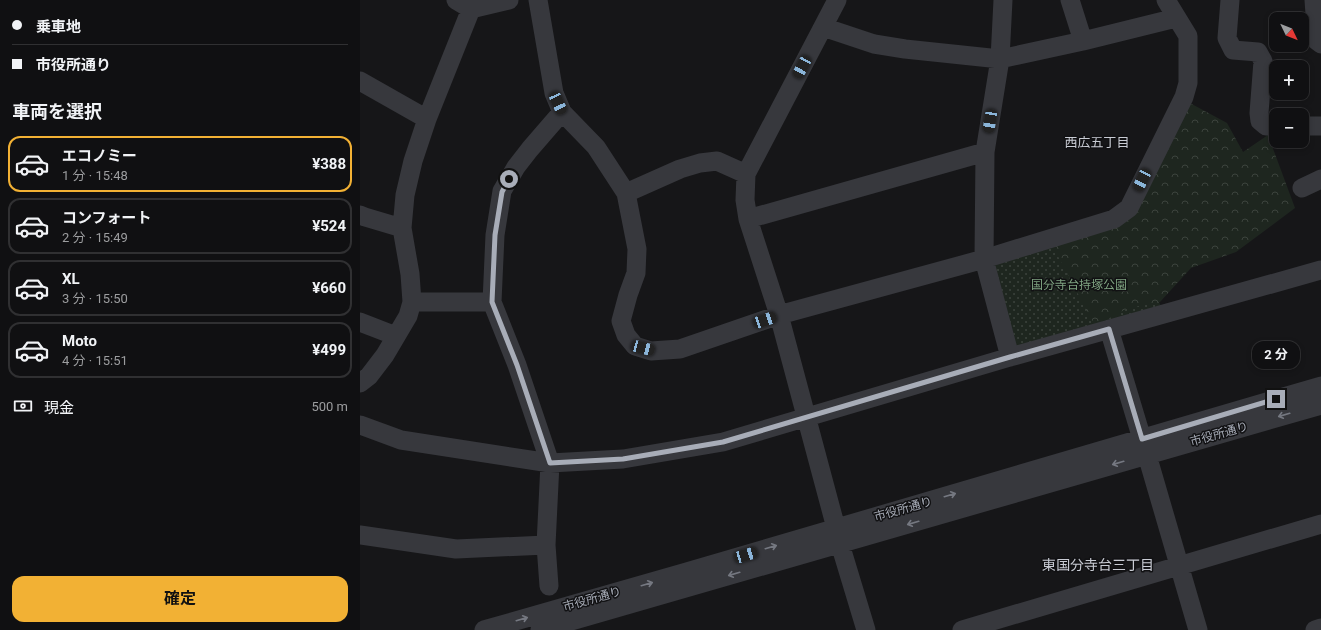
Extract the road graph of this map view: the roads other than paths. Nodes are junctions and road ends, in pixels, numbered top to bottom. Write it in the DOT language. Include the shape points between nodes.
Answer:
graph roads {
  1 [pos="509,0"];
  2 [pos="538,0"];
  3 [pos="836,0"];
  4 [pos="1003,0"];
  5 [pos="1070,0"];
  6 [pos="1166,0"];
  7 [pos="1230,0"];
  8 [pos="1314,0"];
  9 [pos="463,4"];
  10 [pos="1176,18"];
  11 [pos="823,27"];
  12 [pos="1084,41"];
  13 [pos="1321,44"];
  14 [pos="1000,59"];
  15 [pos="360,81"];
  16 [pos="562,112"];
  17 [pos="427,119"];
  18 [pos="1269,126"];
  19 [pos="1309,126"];
  20 [pos="1321,126"];
  21 [pos="985,152"];
  22 [pos="746,174"];
  23 [pos="1321,179"];
  24 [pos="1302,188"];
  25 [pos="626,193"];
  26 [pos="360,215"];
  27 [pos="748,219"];
  28 [pos="402,228"];
  29 [pos="984,260"];
  30 [pos="1321,270"];
  31 [pos="412,302"];
  32 [pos="492,302"];
  33 [pos="779,315"];
  34 [pos="360,322"];
  35 [pos="1109,329"];
  36 [pos="396,336"];
  37 [pos="1010,357"];
  38 [pos="360,383"];
  39 [pos="1321,386"];
  40 [pos="1321,404"];
  41 [pos="808,418"];
  42 [pos="360,425"];
  43 [pos="1144,447"];
  44 [pos="550,463"];
  45 [pos="1321,524"];
  46 [pos="360,535"];
  47 [pos="838,536"];
  48 [pos="546,545"];
  49 [pos="1180,566"];
  50 [pos="549,586"];
  51 [pos="551,628"];
  52 [pos="1321,628"];
  53 [pos="484,630"];
  54 [pos="866,630"];
  55 [pos="962,630"];
  56 [pos="1198,630"];
  57 [pos="1315,630"];
  1 -- 9 [label="street"];
  2 -- 16 [label="street" via="554,94"];
  3 -- 11 [label="street"];
  4 -- 14 [label="street"];
  5 -- 12 [label="street"];
  6 -- 10 [label="street"];
  7 -- 18 [label="street" via="1227,38 1233,50 1258,52 1263,61 1259,113 1260,121"];
  8 -- 13 [label="street" via="1317,41"];
  9 -- 17 [label="street"];
  10 -- 12 [label="street"];
  10 -- 29 [label="street" via="1188,36 1188,83 1184,97 1129,208 1114,219"];
  11 -- 14 [label="street" via="874,44 905,50"];
  11 -- 22 [label="street"];
  12 -- 14 [label="street"];
  14 -- 21 [label="street"];
  15 -- 17 [label="street"];
  16 -- 25 [label="street" via="596,146"];
  16 -- 32 [label="street" via="516,167 502,192 495,235"];
  17 -- 28 [label="street" via="405,195"];
  19 -- 20 [label="street"];
  21 -- 27 [label="street"];
  21 -- 29 [label="street"];
  22 -- 25 [label="street" via="717,161 700,163"];
  22 -- 27 [label="street" via="745,200"];
  23 -- 24 [label="street"];
  25 -- 33 [label="street" via="637,249 636,274 622,321 626,335 635,346 651,351 680,349"];
  26 -- 28 [label="street"];
  27 -- 33 [label="street"];
  28 -- 31 [label="street"];
  29 -- 33 [label="street"];
  29 -- 37 [label="street"];
  30 -- 35 [label="street"];
  31 -- 32 [label="street"];
  31 -- 36 [label="street" via="408,316"];
  32 -- 44 [label="street" via="517,365"];
  33 -- 41 [label="street"];
  34 -- 36 [label="street"];
  35 -- 37 [label="street"];
  35 -- 43 [label="street"];
  36 -- 38 [label="street" via="385,356"];
  37 -- 41 [label="street"];
  39 -- 43 [label="street, 市役所通り"];
  40 -- 43 [label="street, 市役所通り, one-way"];
  41 -- 44 [label="street" via="723,442 623,459"];
  41 -- 47 [label="street"];
  42 -- 44 [label="street" via="401,440"];
  43 -- 47 [label="street, 市役所通り"];
  43 -- 49 [label="street"];
  44 -- 48 [label="street"];
  45 -- 49 [label="street"];
  46 -- 48 [label="street" via="456,549"];
  47 -- 51 [label="street, 市役所通り, one-way"];
  53 -- 47 [label="street, 市役所通り, one-way"];
  47 -- 54 [label="street"];
  48 -- 50 [label="street"];
  49 -- 55 [label="street"];
  49 -- 56 [label="street"];
  52 -- 57 [label="street"];
}
